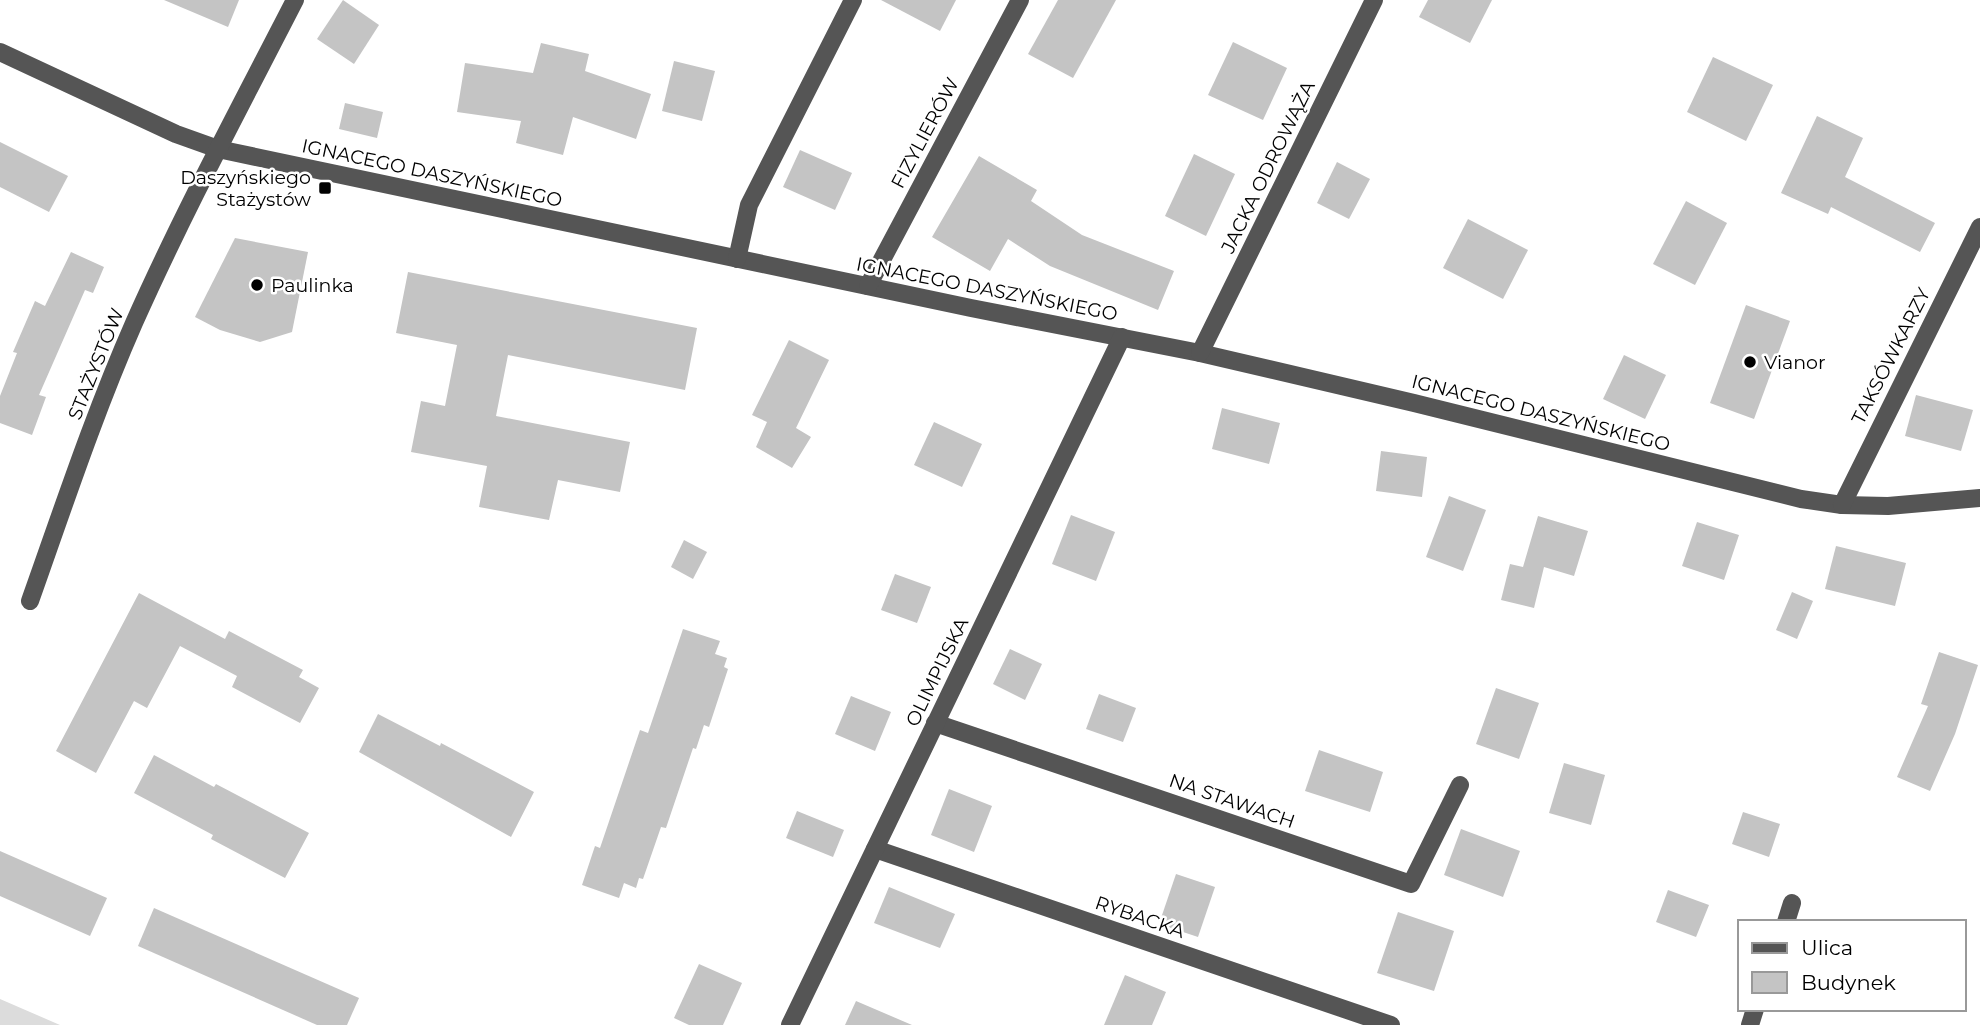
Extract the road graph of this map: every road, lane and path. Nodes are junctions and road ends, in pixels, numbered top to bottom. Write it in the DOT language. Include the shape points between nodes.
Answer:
graph roads {
  1 [pos="295,0"];
  2 [pos="853,0"];
  3 [pos="1020,0"];
  4 [pos="1374,0"];
  5 [pos="0,52"];
  6 [pos="218,149"];
  7 [pos="1980,227"];
  8 [pos="737,258"];
  9 [pos="869,286"];
  10 [pos="1122,337"];
  11 [pos="1200,353"];
  12 [pos="1980,498"];
  13 [pos="1842,505"];
  14 [pos="30,601"];
  15 [pos="935,723"];
  16 [pos="1460,785"];
  17 [pos="875,849"];
  18 [pos="1792,903"];
  19 [pos="1787,920"];
  20 [pos="790,1025"];
  21 [pos="1391,1025"];
  1 -- 6 [label="street, STAŻYSTÓW"];
  2 -- 8 [label="street" via="749,205"];
  3 -- 9 [label="street, FIZYLIERÓW"];
  4 -- 11 [label="street, JACKA ODROWĄŻA"];
  5 -- 6 [label="street, IGNACEGO DASZYŃSKIEGO"];
  6 -- 8 [label="street, IGNACEGO DASZYŃSKIEGO"];
  6 -- 14 [label="street, STAŻYSTÓW" via="104,394"];
  7 -- 13 [label="street, TAKSÓWKARZY"];
  8 -- 9 [label="street, IGNACEGO DASZYŃSKIEGO"];
  9 -- 10 [label="street, IGNACEGO DASZYŃSKIEGO"];
  10 -- 11 [label="street, IGNACEGO DASZYŃSKIEGO"];
  10 -- 15 [label="street, OLIMPIJSKA"];
  11 -- 13 [label="street, IGNACEGO DASZYŃSKIEGO" via="1801,499"];
  12 -- 13 [label="street, IGNACEGO DASZYŃSKIEGO"];
  15 -- 16 [label="street, NA STAWACH" via="1411,884"];
  15 -- 17 [label="street, OLIMPIJSKA"];
  17 -- 20 [label="street, OLIMPIJSKA"];
  17 -- 21 [label="street, RYBACKA"];
  18 -- 19 [label="street"];
}
